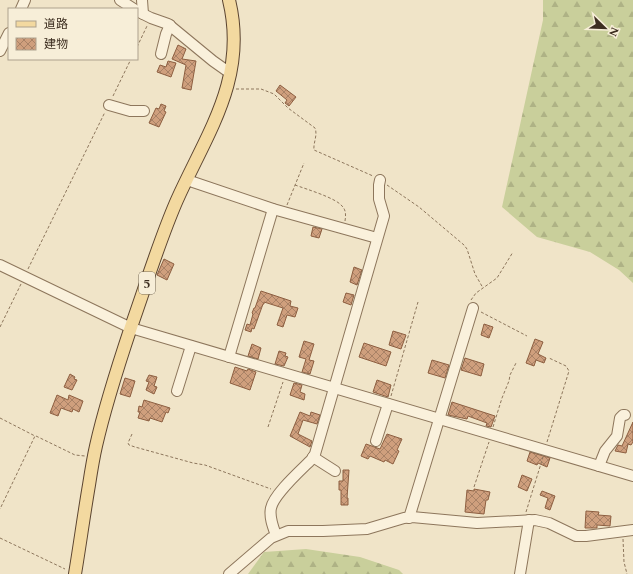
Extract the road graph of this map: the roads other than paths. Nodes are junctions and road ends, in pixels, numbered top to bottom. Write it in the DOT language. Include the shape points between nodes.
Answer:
graph roads {
  1 [pos="120,0"];
  2 [pos="142,0"];
  3 [pos="229,0"];
  4 [pos="133,8"];
  5 [pos="141,13"];
  6 [pos="170,25"];
  7 [pos="8,35"];
  8 [pos="0,52"];
  9 [pos="161,54"];
  10 [pos="230,72"];
  11 [pos="109,105"];
  12 [pos="144,111"];
  13 [pos="187,180"];
  14 [pos="380,180"];
  15 [pos="273,209"];
  16 [pos="377,238"];
  17 [pos="0,265"];
  18 [pos="473,308"];
  19 [pos="131,328"];
  20 [pos="191,346"];
  21 [pos="229,357"];
  22 [pos="334,388"];
  23 [pos="177,391"];
  24 [pos="388,404"];
  25 [pos="625,414"];
  26 [pos="439,419"];
  27 [pos="376,441"];
  28 [pos="313,457"];
  29 [pos="599,466"];
  30 [pos="335,471"];
  31 [pos="633,476"];
  32 [pos="410,518"];
  33 [pos="526,520"];
  34 [pos="628,531"];
  35 [pos="276,535"];
  36 [pos="72,572"];
  37 [pos="229,574"];
  38 [pos="520,574"];
  1 -- 4 [label="street"];
  2 -- 5 [label="street"];
  3 -- 10 [label="main road, 5" via="234,37"];
  5 -- 6 [label="street"];
  6 -- 9 [label="street"];
  6 -- 10 [label="street"];
  7 -- 8 [label="street"];
  10 -- 13 [label="main road, 5" via="217,116"];
  11 -- 12 [label="street" via="130,111"];
  13 -- 15 [label="street"];
  13 -- 19 [label="main road, 5" via="165,230"];
  14 -- 16 [label="street" via="379,199 384,216"];
  15 -- 16 [label="street"];
  15 -- 21 [label="street"];
  16 -- 22 [label="street"];
  17 -- 19 [label="street"];
  18 -- 26 [label="street"];
  19 -- 20 [label="street"];
  19 -- 36 [label="main road, 5" via="104,415"];
  20 -- 21 [label="street"];
  20 -- 23 [label="street"];
  21 -- 22 [label="street"];
  22 -- 24 [label="street"];
  22 -- 28 [label="street"];
  24 -- 26 [label="street"];
  24 -- 27 [label="street"];
  25 -- 29 [label="street" via="620,418 617,436"];
  26 -- 29 [label="street"];
  26 -- 32 [label="street"];
  28 -- 30 [label="street"];
  28 -- 35 [label="street" via="273,503 271,515"];
  29 -- 31 [label="street"];
  32 -- 33 [label="street" via="477,523"];
  32 -- 35 [label="street" via="367,528 288,531"];
  33 -- 34 [label="street" via="540,520 576,536"];
  33 -- 38 [label="street"];
  35 -- 37 [label="street"];
}
